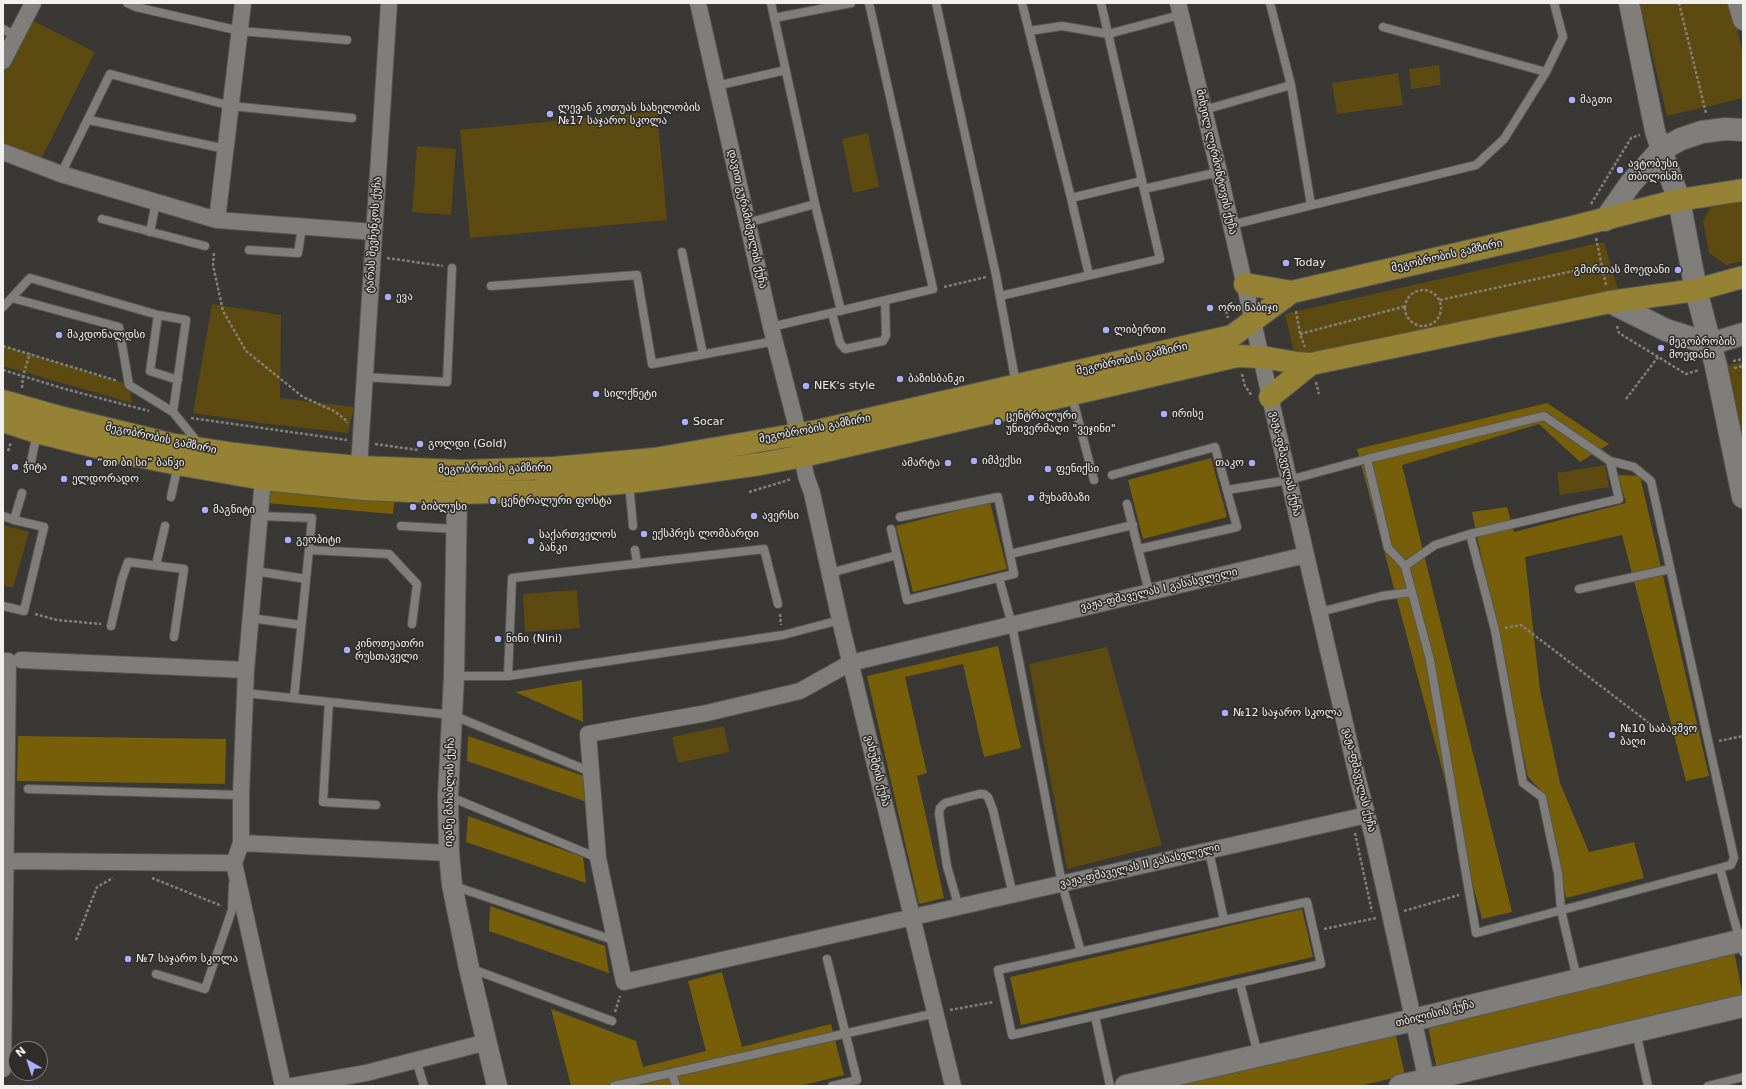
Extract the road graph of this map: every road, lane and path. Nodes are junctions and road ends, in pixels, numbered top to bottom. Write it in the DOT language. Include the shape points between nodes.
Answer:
graph roads {
  1 [pos="32,3"];
  2 [pos="127,3"];
  3 [pos="243,3"];
  4 [pos="389,3"];
  5 [pos="698,3"];
  6 [pos="771,3"];
  7 [pos="851,3"];
  8 [pos="869,3"];
  9 [pos="936,3"];
  10 [pos="1022,3"];
  11 [pos="1101,3"];
  12 [pos="1270,3"];
  13 [pos="1554,3"];
  14 [pos="1629,3"];
  15 [pos="1679,3"];
  16 [pos="1738,3"];
  17 [pos="1179,9"];
  18 [pos="774,18"];
  19 [pos="1743,20"];
  20 [pos="1383,27"];
  21 [pos="240,31"];
  22 [pos="1029,32"];
  23 [pos="9,33"];
  24 [pos="1108,34"];
  25 [pos="347,40"];
  26 [pos="3,60"];
  27 [pos="786,70"];
  28 [pos="1546,72"];
  29 [pos="1291,85"];
  30 [pos="716,86"];
  31 [pos="231,106"];
  32 [pos="1204,110"];
  33 [pos="352,118"];
  34 [pos="1707,118"];
  35 [pos="89,120"];
  36 [pos="1743,130"];
  37 [pos="1658,141"];
  38 [pos="226,149"];
  39 [pos="3,152"];
  40 [pos="1219,172"];
  41 [pos="61,174"];
  42 [pos="1143,185"];
  43 [pos="1743,190"];
  44 [pos="1071,198"];
  45 [pos="1679,200"];
  46 [pos="156,202"];
  47 [pos="815,204"];
  48 [pos="1311,205"];
  49 [pos="102,219"];
  50 [pos="217,220"];
  51 [pos="1599,221"];
  52 [pos="747,223"];
  53 [pos="1232,225"];
  54 [pos="302,227"];
  55 [pos="150,232"];
  56 [pos="374,232"];
  57 [pos="205,246"];
  58 [pos="214,250"];
  59 [pos="249,250"];
  60 [pos="682,252"];
  61 [pos="372,256"];
  62 [pos="1601,265"];
  63 [pos="452,268"];
  64 [pos="996,275"];
  65 [pos="1089,275"];
  66 [pos="1743,278"];
  67 [pos="1245,284"];
  68 [pos="491,286"];
  69 [pos="933,289"];
  70 [pos="1696,290"];
  71 [pos="1292,292"];
  72 [pos="1000,296"];
  73 [pos="12,298"];
  74 [pos="886,300"];
  75 [pos="1440,300"];
  76 [pos="1610,302"];
  77 [pos="1406,306"];
  78 [pos="3,307"];
  79 [pos="841,311"];
  80 [pos="832,313"];
  81 [pos="158,315"];
  82 [pos="1253,321"];
  83 [pos="773,334"];
  84 [pos="1300,334"];
  85 [pos="1743,334"];
  86 [pos="1710,344"];
  87 [pos="3,346"];
  88 [pos="30,353"];
  89 [pos="703,354"];
  90 [pos="1262,357"];
  91 [pos="1658,357"];
  92 [pos="1743,359"];
  93 [pos="1312,364"];
  94 [pos="1716,366"];
  95 [pos="3,370"];
  96 [pos="24,373"];
  97 [pos="364,377"];
  98 [pos="178,380"];
  99 [pos="130,385"];
  100 [pos="1017,385"];
  101 [pos="1071,394"];
  102 [pos="1319,394"];
  103 [pos="1270,397"];
  104 [pos="1626,399"];
  105 [pos="3,401"];
  106 [pos="175,414"];
  107 [pos="3,421"];
  108 [pos="346,427"];
  109 [pos="37,432"];
  110 [pos="346,434"];
  111 [pos="798,435"];
  112 [pos="353,441"];
  113 [pos="203,449"];
  114 [pos="423,450"];
  115 [pos="803,456"];
  116 [pos="1367,459"];
  117 [pos="1610,461"];
  118 [pos="30,462"];
  119 [pos="178,464"];
  120 [pos="359,467"];
  121 [pos="1112,475"];
  122 [pos="263,479"];
  123 [pos="1094,480"];
  124 [pos="1288,480"];
  125 [pos="628,482"];
  126 [pos="777,482"];
  127 [pos="1227,490"];
  128 [pos="749,492"];
  129 [pos="22,493"];
  130 [pos="458,494"];
  131 [pos="171,497"];
  132 [pos="1743,497"];
  133 [pos="1128,504"];
  134 [pos="3,516"];
  135 [pos="260,516"];
  136 [pos="900,517"];
  137 [pos="14,520"];
  138 [pos="1133,525"];
  139 [pos="165,526"];
  140 [pos="401,526"];
  141 [pos="633,526"];
  142 [pos="457,529"];
  143 [pos="891,529"];
  144 [pos="1470,534"];
  145 [pos="1140,549"];
  146 [pos="309,550"];
  147 [pos="635,550"];
  148 [pos="1010,554"];
  149 [pos="897,555"];
  150 [pos="1306,555"];
  151 [pos="637,564"];
  152 [pos="156,566"];
  153 [pos="1405,566"];
  154 [pos="1670,569"];
  155 [pos="255,571"];
  156 [pos="830,573"];
  157 [pos="999,578"];
  158 [pos="306,579"];
  159 [pos="1579,589"];
  160 [pos="1149,592"];
  161 [pos="1412,592"];
  162 [pos="778,604"];
  163 [pos="3,606"];
  164 [pos="24,611"];
  165 [pos="1320,612"];
  166 [pos="251,618"];
  167 [pos="840,620"];
  168 [pos="412,624"];
  169 [pos="1012,625"];
  170 [pos="111,626"];
  171 [pos="301,626"];
  172 [pos="1495,630"];
  173 [pos="783,635"];
  174 [pos="174,637"];
  175 [pos="21,660"];
  176 [pos="3,661"];
  177 [pos="850,664"];
  178 [pos="246,670"];
  179 [pos="454,676"];
  180 [pos="508,676"];
  181 [pos="245,693"];
  182 [pos="294,698"];
  183 [pos="329,702"];
  184 [pos="452,715"];
  185 [pos="1704,722"];
  186 [pos="1743,736"];
  187 [pos="1708,743"];
  188 [pos="591,772"];
  189 [pos="28,789"];
  190 [pos="240,795"];
  191 [pos="448,796"];
  192 [pos="376,805"];
  193 [pos="1367,815"];
  194 [pos="241,843"];
  195 [pos="1209,851"];
  196 [pos="449,853"];
  197 [pos="598,858"];
  198 [pos="6,861"];
  199 [pos="234,863"];
  200 [pos="1720,868"];
  201 [pos="145,875"];
  202 [pos="118,876"];
  203 [pos="1062,884"];
  204 [pos="452,885"];
  205 [pos="1013,895"];
  206 [pos="959,908"];
  207 [pos="232,910"];
  208 [pos="1561,910"];
  209 [pos="913,918"];
  210 [pos="1224,920"];
  211 [pos="76,940"];
  212 [pos="616,941"];
  213 [pos="1742,944"];
  214 [pos="1080,952"];
  215 [pos="827,959"];
  216 [pos="469,968"];
  217 [pos="156,974"];
  218 [pos="1577,979"];
  219 [pos="624,982"];
  220 [pos="1240,982"];
  221 [pos="1004,1000"];
  222 [pos="1743,1006"];
  223 [pos="936,1013"];
  224 [pos="1095,1016"];
  225 [pos="612,1020"];
  226 [pos="1414,1020"];
  227 [pos="1636,1031"];
  228 [pos="846,1033"];
  229 [pos="487,1042"];
  230 [pos="1258,1056"];
  231 [pos="416,1060"];
  232 [pos="3,1069"];
  233 [pos="672,1073"];
  234 [pos="1743,1076"];
  235 [pos="1427,1083"];
  236 [pos="315,1084"];
  237 [pos="282,1086"];
  238 [pos="292,1086"];
  239 [pos="424,1086"];
  240 [pos="497,1086"];
  241 [pos="614,1086"];
  242 [pos="676,1086"];
  243 [pos="832,1086"];
  244 [pos="953,1086"];
  245 [pos="1110,1086"];
  246 [pos="1126,1086"];
  247 [pos="1400,1086"];
  248 [pos="1648,1086"];
  249 [pos="1708,1086"];
  1 -- 23 [label="street"];
  2 -- 21 [label="lane"];
  3 -- 21 [label="street"];
  4 -- 56 [label="street, ტარას შევჩენკოს ქუჩა"];
  5 -- 30 [label="street, დავით გურამიშვილის ქუჩა"];
  6 -- 18 [label="lane"];
  7 -- 18 [label="lane"];
  8 -- 69 [label="lane"];
  9 -- 64 [label="lane"];
  10 -- 22 [label="lane"];
  11 -- 24 [label="lane"];
  12 -- 29 [label="lane"];
  13 -- 28 [label="lane" via="1563,37"];
  14 -- 37 [label="street"];
  15 -- 34 [label="path"];
  16 -- 19 [label="street"];
  17 -- 24 [label="lane"];
  17 -- 32 [label="street, მიხეილ ლერმონტოვის ქუჩა"];
  18 -- 27 [label="lane"];
  20 -- 28 [label="lane"];
  21 -- 25 [label="lane"];
  21 -- 31 [label="street"];
  22 -- 24 [label="lane" via="1062,26"];
  22 -- 44 [label="lane"];
  23 -- 26 [label="street"];
  24 -- 42 [label="lane"];
  27 -- 30 [label="lane"];
  27 -- 47 [label="lane"];
  28 -- 48 [label="lane" via="1504,139 1476,165"];
  29 -- 32 [label="lane"];
  29 -- 48 [label="lane"];
  30 -- 52 [label="street, დავით გურამიშვილის ქუჩა"];
  31 -- 33 [label="lane"];
  31 -- 35 [label="lane" via="110,74"];
  31 -- 38 [label="street"];
  32 -- 40 [label="street, მიხეილ ლერმონტოვის ქუჩა"];
  35 -- 38 [label="lane"];
  35 -- 41 [label="lane"];
  36 -- 37 [label="main road" via="1725,129 1702,132 1681,139"];
  37 -- 45 [label="main road"];
  37 -- 51 [label="main road" via="1631,183"];
  37 -- 51 [label="path" via="1631,138 1587,211"];
  38 -- 50 [label="street"];
  39 -- 41 [label="street"];
  40 -- 42 [label="lane"];
  40 -- 53 [label="street, მიხეილ ლერმონტოვის ქუჩა"];
  41 -- 46 [label="street"];
  42 -- 44 [label="lane"];
  42 -- 65 [label="lane" via="1160,259"];
  43 -- 45 [label="main road"];
  44 -- 65 [label="lane"];
  45 -- 51 [label="main road"];
  45 -- 70 [label="main road"];
  46 -- 50 [label="street"];
  46 -- 55 [label="lane"];
  47 -- 52 [label="lane"];
  47 -- 79 [label="lane"];
  48 -- 53 [label="lane"];
  49 -- 55 [label="lane"];
  50 -- 54 [label="street"];
  51 -- 62 [label="path"];
  51 -- 71 [label="main road, მეგობრობის გამზირი"];
  52 -- 83 [label="street, დავით გურამიშვილის ქუჩა"];
  53 -- 67 [label="street, მიხეილ ლერმონტოვის ქუჩა"];
  54 -- 56 [label="street"];
  54 -- 59 [label="lane" via="298,252"];
  55 -- 57 [label="lane"];
  56 -- 61 [label="street, ტარას შევჩენკოს ქუჩა"];
  58 -- 108 [label="path" via="213,265 223,312 246,351 303,397 334,411 347,421"];
  60 -- 89 [label="lane"];
  61 -- 63 [label="path"];
  61 -- 97 [label="street, ტარას შევჩენკოს ქუჩა"];
  62 -- 75 [label="path"];
  62 -- 76 [label="path"];
  63 -- 97 [label="lane" via="447,382"];
  64 -- 69 [label="path"];
  64 -- 72 [label="lane"];
  65 -- 72 [label="lane"];
  66 -- 70 [label="main road"];
  67 -- 71 [label="main road"];
  67 -- 82 [label="street, მიხეილ ლერმონტოვის ქუჩა"];
  68 -- 89 [label="lane" via="637,275 652,364"];
  69 -- 74 [label="lane"];
  70 -- 76 [label="main road"];
  70 -- 86 [label="main road"];
  71 -- 82 [label="main road, მეგობრობის გამზირი"];
  71 -- 84 [label="path"];
  72 -- 100 [label="lane"];
  73 -- 78 [label="lane"];
  73 -- 81 [label="lane" via="30,278"];
  73 -- 99 [label="lane" via="119,327"];
  74 -- 79 [label="lane"];
  74 -- 80 [label="lane" via="886,336 883,341 844,349"];
  75 -- 77 [label="path" via="1432,292 1420,290 1410,296"];
  75 -- 77 [label="path" via="1439,317 1424,325 1413,322 1406,312"];
  76 -- 86 [label="main road" via="1666,330"];
  76 -- 91 [label="path" via="1619,333"];
  76 -- 93 [label="main road, მეგობრობის გამზირი"];
  77 -- 84 [label="path"];
  79 -- 80 [label="lane"];
  80 -- 83 [label="lane"];
  81 -- 98 [label="lane" via="150,371"];
  81 -- 98 [label="lane" via="186,320"];
  82 -- 90 [label="street, ვაჟა-ფშაველას ქუჩა"];
  82 -- 100 [label="main road, მეგობრობის გამზირი" via="1232,336"];
  83 -- 89 [label="lane"];
  83 -- 111 [label="street, დავით გურამიშვილის ქუჩა"];
  84 -- 93 [label="path"];
  85 -- 86 [label="main road"];
  86 -- 94 [label="main road"];
  87 -- 88 [label="path"];
  88 -- 96 [label="path"];
  88 -- 99 [label="path"];
  90 -- 93 [label="main road, მეგობრობის გამზირი"];
  90 -- 101 [label="main road, მეგობრობის გამზირი" via="1237,356"];
  90 -- 103 [label="street, ვაჟა-ფშაველას ქუჩა"];
  91 -- 94 [label="path" via="1686,374"];
  91 -- 104 [label="path"];
  92 -- 94 [label="path"];
  93 -- 102 [label="path"];
  93 -- 103 [label="main road"];
  94 -- 132 [label="main road"];
  95 -- 106 [label="path" via="145,410"];
  97 -- 112 [label="street, ტარას შევჩენკოს ქუჩა"];
  98 -- 106 [label="lane"];
  99 -- 106 [label="lane"];
  100 -- 111 [label="main road, მეგობრობის გამზირი"];
  101 -- 115 [label="main road, მეგობრობის გამზირი"];
  101 -- 123 [label="lane"];
  103 -- 124 [label="street, ვაჟა-ფშაველას ქუჩა"];
  105 -- 113 [label="main road, მეგობრობის გამზირი" via="163,442"];
  106 -- 112 [label="path"];
  106 -- 113 [label="lane"];
  107 -- 109 [label="main road, მეგობრობის გამზირი"];
  109 -- 118 [label="lane"];
  109 -- 119 [label="main road, მეგობრობის გამზირი"];
  110 -- 112 [label="path"];
  111 -- 115 [label="street, დავით გურამიშვილის ქუჩა"];
  111 -- 120 [label="main road, მეგობრობის გამზირი" via="654,459 554,468 462,471"];
  112 -- 114 [label="path"];
  112 -- 120 [label="street, ტარას შევჩენკოს ქუჩა"];
  113 -- 120 [label="main road, მეგობრობის გამზირი"];
  115 -- 125 [label="main road, მეგობრობის გამზირი"];
  115 -- 156 [label="street, ვახუშტის ქუჩა"];
  116 -- 117 [label="lane" via="1544,416"];
  116 -- 124 [label="lane"];
  116 -- 153 [label="lane" via="1388,548"];
  117 -- 144 [label="lane" via="1619,499"];
  117 -- 154 [label="lane" via="1634,467 1651,481"];
  119 -- 122 [label="main road, მეგობრობის გამზირი"];
  119 -- 131 [label="lane"];
  121 -- 127 [label="lane" via="1214,447"];
  122 -- 130 [label="main road, მეგობრობის გამზირი" via="363,490"];
  122 -- 135 [label="street"];
  124 -- 127 [label="lane"];
  124 -- 150 [label="street, ვაჟა-ფშაველას ქუჩა"];
  125 -- 130 [label="main road, მეგობრობის გამზირი" via="535,491"];
  125 -- 141 [label="lane"];
  126 -- 128 [label="path"];
  127 -- 145 [label="lane" via="1237,527"];
  129 -- 137 [label="lane"];
  130 -- 142 [label="street, ივანე მაჩაბლის ქუჩა"];
  133 -- 138 [label="lane"];
  134 -- 137 [label="lane"];
  135 -- 146 [label="lane" via="312,518"];
  135 -- 155 [label="street"];
  136 -- 148 [label="lane" via="998,497"];
  137 -- 164 [label="lane" via="44,527"];
  138 -- 145 [label="lane"];
  138 -- 148 [label="lane"];
  139 -- 152 [label="lane"];
  140 -- 142 [label="lane"];
  142 -- 179 [label="street, ივანე მაჩაბლის ქუჩა"];
  143 -- 149 [label="lane"];
  144 -- 153 [label="lane" via="1435,545"];
  144 -- 172 [label="lane"];
  145 -- 160 [label="lane"];
  146 -- 158 [label="lane"];
  146 -- 168 [label="lane" via="389,554 417,584"];
  147 -- 151 [label="lane"];
  148 -- 157 [label="lane" via="1014,574"];
  149 -- 156 [label="lane"];
  149 -- 157 [label="lane" via="907,600"];
  150 -- 160 [label="street, ვაჟა-ფშაველას I გასასვლელი"];
  150 -- 165 [label="street, ვაჟა-ფშაველას ქუჩა"];
  151 -- 162 [label="lane" via="764,549"];
  151 -- 180 [label="lane" via="512,578"];
  152 -- 170 [label="lane" via="128,562"];
  152 -- 174 [label="lane" via="184,569"];
  153 -- 161 [label="lane"];
  154 -- 159 [label="lane"];
  154 -- 185 [label="lane"];
  155 -- 158 [label="lane"];
  155 -- 166 [label="street"];
  156 -- 167 [label="street, ვახუშტის ქუჩა"];
  157 -- 169 [label="lane"];
  158 -- 171 [label="lane"];
  160 -- 169 [label="street, ვაჟა-ფშაველას I გასასვლელი"];
  161 -- 165 [label="lane" via="1382,596"];
  161 -- 208 [label="lane" via="1430,660 1476,933"];
  162 -- 173 [label="path"];
  163 -- 164 [label="lane"];
  164 -- 170 [label="path" via="57,620"];
  165 -- 193 [label="street, ვაჟა-ფშაველას ქუჩა"];
  166 -- 171 [label="lane"];
  166 -- 178 [label="street"];
  167 -- 173 [label="lane"];
  167 -- 177 [label="street, ვახუშტის ქუჩა"];
  169 -- 177 [label="street, ვაჟა-ფშაველას I გასასვლელი"];
  169 -- 203 [label="lane"];
  171 -- 182 [label="lane"];
  172 -- 185 [label="path" via="1521,625 1657,729"];
  172 -- 208 [label="lane" via="1524,783 1542,797 1558,873"];
  173 -- 180 [label="lane"];
  175 -- 178 [label="street"];
  176 -- 198 [label="street" via="8,662"];
  177 -- 188 [label="street, ვაჟა-ფშაველას I გასასვლელი" via="800,691 707,713 588,734"];
  177 -- 209 [label="street, ვახუშტის ქუჩა"];
  178 -- 181 [label="street"];
  179 -- 180 [label="lane"];
  179 -- 184 [label="street, ივანე მაჩაბლის ქუჩა"];
  181 -- 182 [label="lane"];
  181 -- 190 [label="street"];
  182 -- 183 [label="lane"];
  183 -- 184 [label="lane"];
  183 -- 192 [label="lane" via="323,802"];
  184 -- 188 [label="lane"];
  184 -- 191 [label="street, ივანე მაჩაბლის ქუჩა"];
  185 -- 187 [label="lane"];
  186 -- 187 [label="path"];
  187 -- 200 [label="lane" via="1734,858 1730,865"];
  188 -- 197 [label="street"];
  189 -- 190 [label="lane"];
  190 -- 194 [label="street"];
  191 -- 196 [label="street, ივანე მაჩაბლის ქუჩა"];
  191 -- 197 [label="lane"];
  193 -- 195 [label="street, ვაჟა-ფშაველას II გასასვლელი"];
  193 -- 226 [label="street, ვაჟა-ფშაველას ქუჩა"];
  194 -- 196 [label="street"];
  194 -- 199 [label="street"];
  195 -- 203 [label="street, ვაჟა-ფშაველას II გასასვლელი"];
  195 -- 210 [label="lane"];
  196 -- 204 [label="street, ივანე მაჩაბლის ქუჩა"];
  197 -- 212 [label="street"];
  198 -- 199 [label="street"];
  198 -- 232 [label="street"];
  199 -- 207 [label="lane"];
  199 -- 237 [label="street"];
  200 -- 208 [label="lane"];
  200 -- 213 [label="lane"];
  201 -- 207 [label="path"];
  202 -- 211 [label="path" via="97,887"];
  203 -- 205 [label="street, ვაჟა-ფშაველას II გასასვლელი"];
  203 -- 214 [label="lane"];
  204 -- 212 [label="lane"];
  204 -- 216 [label="street, ივანე მაჩაბლის ქუჩა"];
  205 -- 206 [label="street, ვაჟა-ფშაველას II გასასვლელი"];
  205 -- 206 [label="lane" via="993,810 988,797 979,794 945,803 940,808 947,866"];
  206 -- 209 [label="street, ვაჟა-ფშაველას II გასასვლელი"];
  207 -- 217 [label="lane" via="205,989"];
  208 -- 218 [label="lane"];
  209 -- 219 [label="street, ვაჟა-ფშაველას II გასასვლელი"];
  209 -- 223 [label="street, ვახუშტის ქუჩა"];
  210 -- 214 [label="lane"];
  210 -- 220 [label="lane" via="1307,902 1321,964"];
  212 -- 219 [label="street"];
  213 -- 218 [label="main road, თბილისის ქუჩა"];
  214 -- 221 [label="lane" via="998,970"];
  215 -- 228 [label="lane"];
  216 -- 225 [label="lane"];
  216 -- 229 [label="street, ივანე მაჩაბლის ქუჩა"];
  218 -- 226 [label="main road, თბილისის ქუჩა"];
  219 -- 225 [label="path"];
  220 -- 224 [label="lane"];
  220 -- 230 [label="lane"];
  221 -- 223 [label="path"];
  221 -- 224 [label="lane" via="1012,1035"];
  222 -- 227 [label="main road"];
  223 -- 228 [label="lane"];
  223 -- 244 [label="street, ვახუშტის ქუჩა"];
  224 -- 245 [label="lane"];
  226 -- 230 [label="main road, თბილისის ქუჩა"];
  226 -- 235 [label="street, ვაჟა-ფშაველას ქუჩა"];
  227 -- 235 [label="main road"];
  227 -- 248 [label="lane"];
  228 -- 233 [label="lane"];
  228 -- 243 [label="lane" via="856,1080"];
  229 -- 231 [label="street"];
  229 -- 240 [label="street, ივანე მაჩაბლის ქუჩა"];
  230 -- 246 [label="main road, თბილისის ქუჩა"];
  231 -- 236 [label="street"];
  231 -- 239 [label="lane"];
  233 -- 241 [label="lane"];
  233 -- 242 [label="lane"];
  234 -- 249 [label="lane"];
  235 -- 247 [label="main road"];
  236 -- 238 [label="street"];
}
